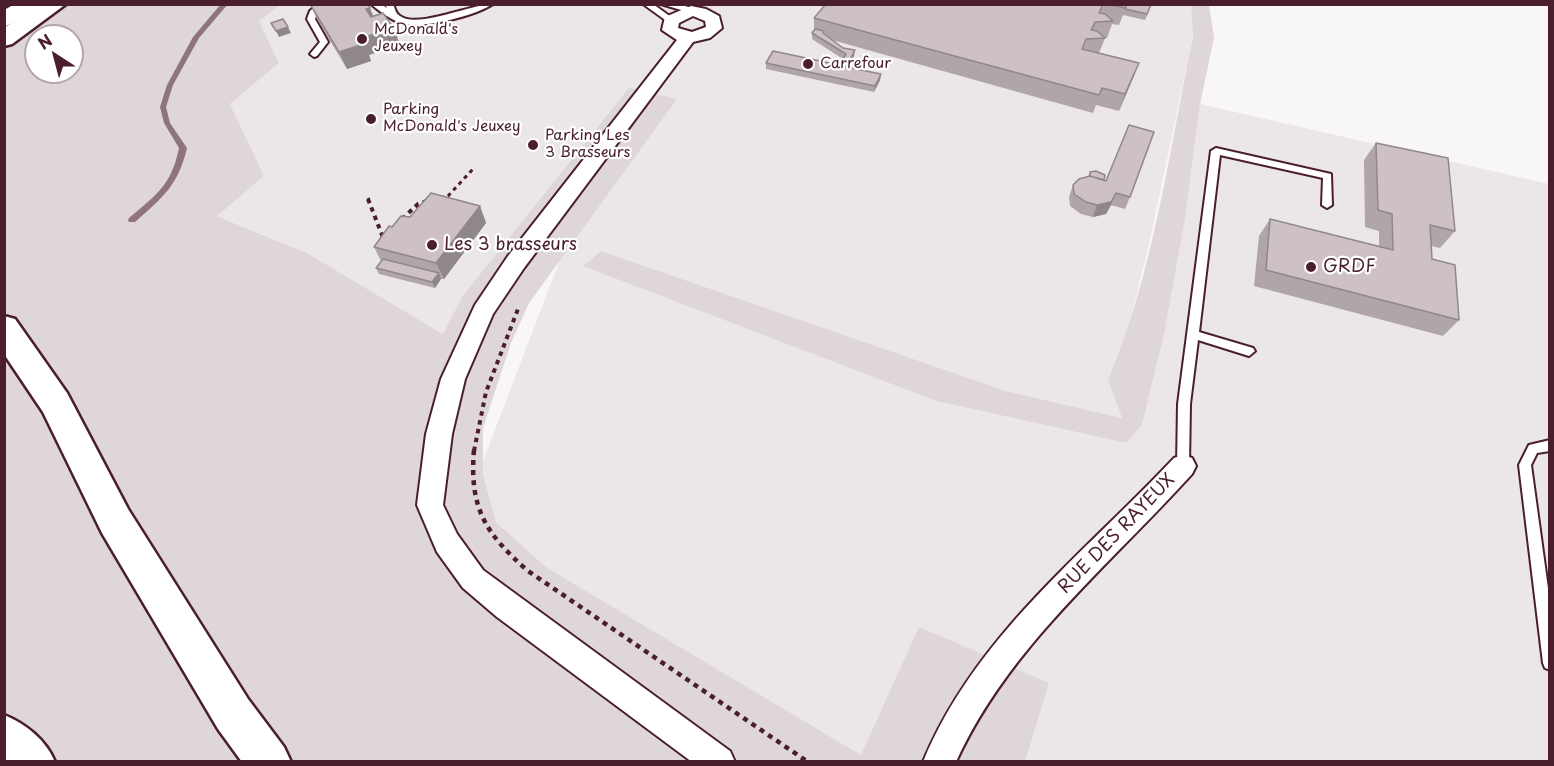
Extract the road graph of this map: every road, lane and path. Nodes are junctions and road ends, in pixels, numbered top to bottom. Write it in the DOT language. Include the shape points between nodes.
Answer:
graph roads {
  1 [pos="11,4"];
  2 [pos="32,4"];
  3 [pos="55,4"];
  4 [pos="323,4"];
  5 [pos="375,4"];
  6 [pos="389,4"];
  7 [pos="489,4"];
  8 [pos="647,4"];
  9 [pos="4,8"];
  10 [pos="394,17"];
  11 [pos="4,20"];
  12 [pos="674,20"];
  13 [pos="4,39"];
  14 [pos="314,54"];
  15 [pos="473,169"];
  16 [pos="368,198"];
  17 [pos="1327,205"];
  18 [pos="397,225"];
  19 [pos="390,232"];
  20 [pos="382,239"];
  21 [pos="388,243"];
  22 [pos="523,300"];
  23 [pos="4,328"];
  24 [pos="1192,334"];
  25 [pos="1249,351"];
  26 [pos="1550,446"];
  27 [pos="1183,466"];
  28 [pos="1550,663"];
  29 [pos="4,736"];
  30 [pos="33,762"];
  31 [pos="269,762"];
  32 [pos="719,762"];
  33 [pos="808,762"];
  34 [pos="939,762"];
  1 -- 9 [label="main road"];
  2 -- 11 [label="main road"];
  3 -- 13 [label="main road"];
  4 -- 14 [label="lane" via="311,19 324,42"];
  5 -- 10 [label="lane"];
  6 -- 10 [label="lane"];
  7 -- 10 [label="lane" via="464,14 419,21"];
  8 -- 12 [label="lane"];
  12 -- 12 [label="street" via="691,12 708,15 715,24 710,32"];
  12 -- 32 [label="street" via="483,311 453,379 430,505 447,543 473,579"];
  15 -- 18 [label="path" via="448,196 418,204"];
  16 -- 20 [label="path"];
  17 -- 24 [label="lane, RUE DES RAYEUX" via="1328,176 1216,151"];
  19 -- 20 [label="path"];
  20 -- 21 [label="path"];
  22 -- 33 [label="path" via="488,387 472,459 481,517 493,538 528,571"];
  23 -- 31 [label="main road" via="55,403 115,521 233,714"];
  24 -- 25 [label="lane"];
  24 -- 27 [label="lane, RUE DES RAYEUX" via="1184,404"];
  26 -- 28 [label="lane" via="1533,449 1525,465"];
  27 -- 34 [label="street, RUE DES RAYEUX" via="1146,509 1016,637 951,731"];
  29 -- 30 [label="main road"];
}
